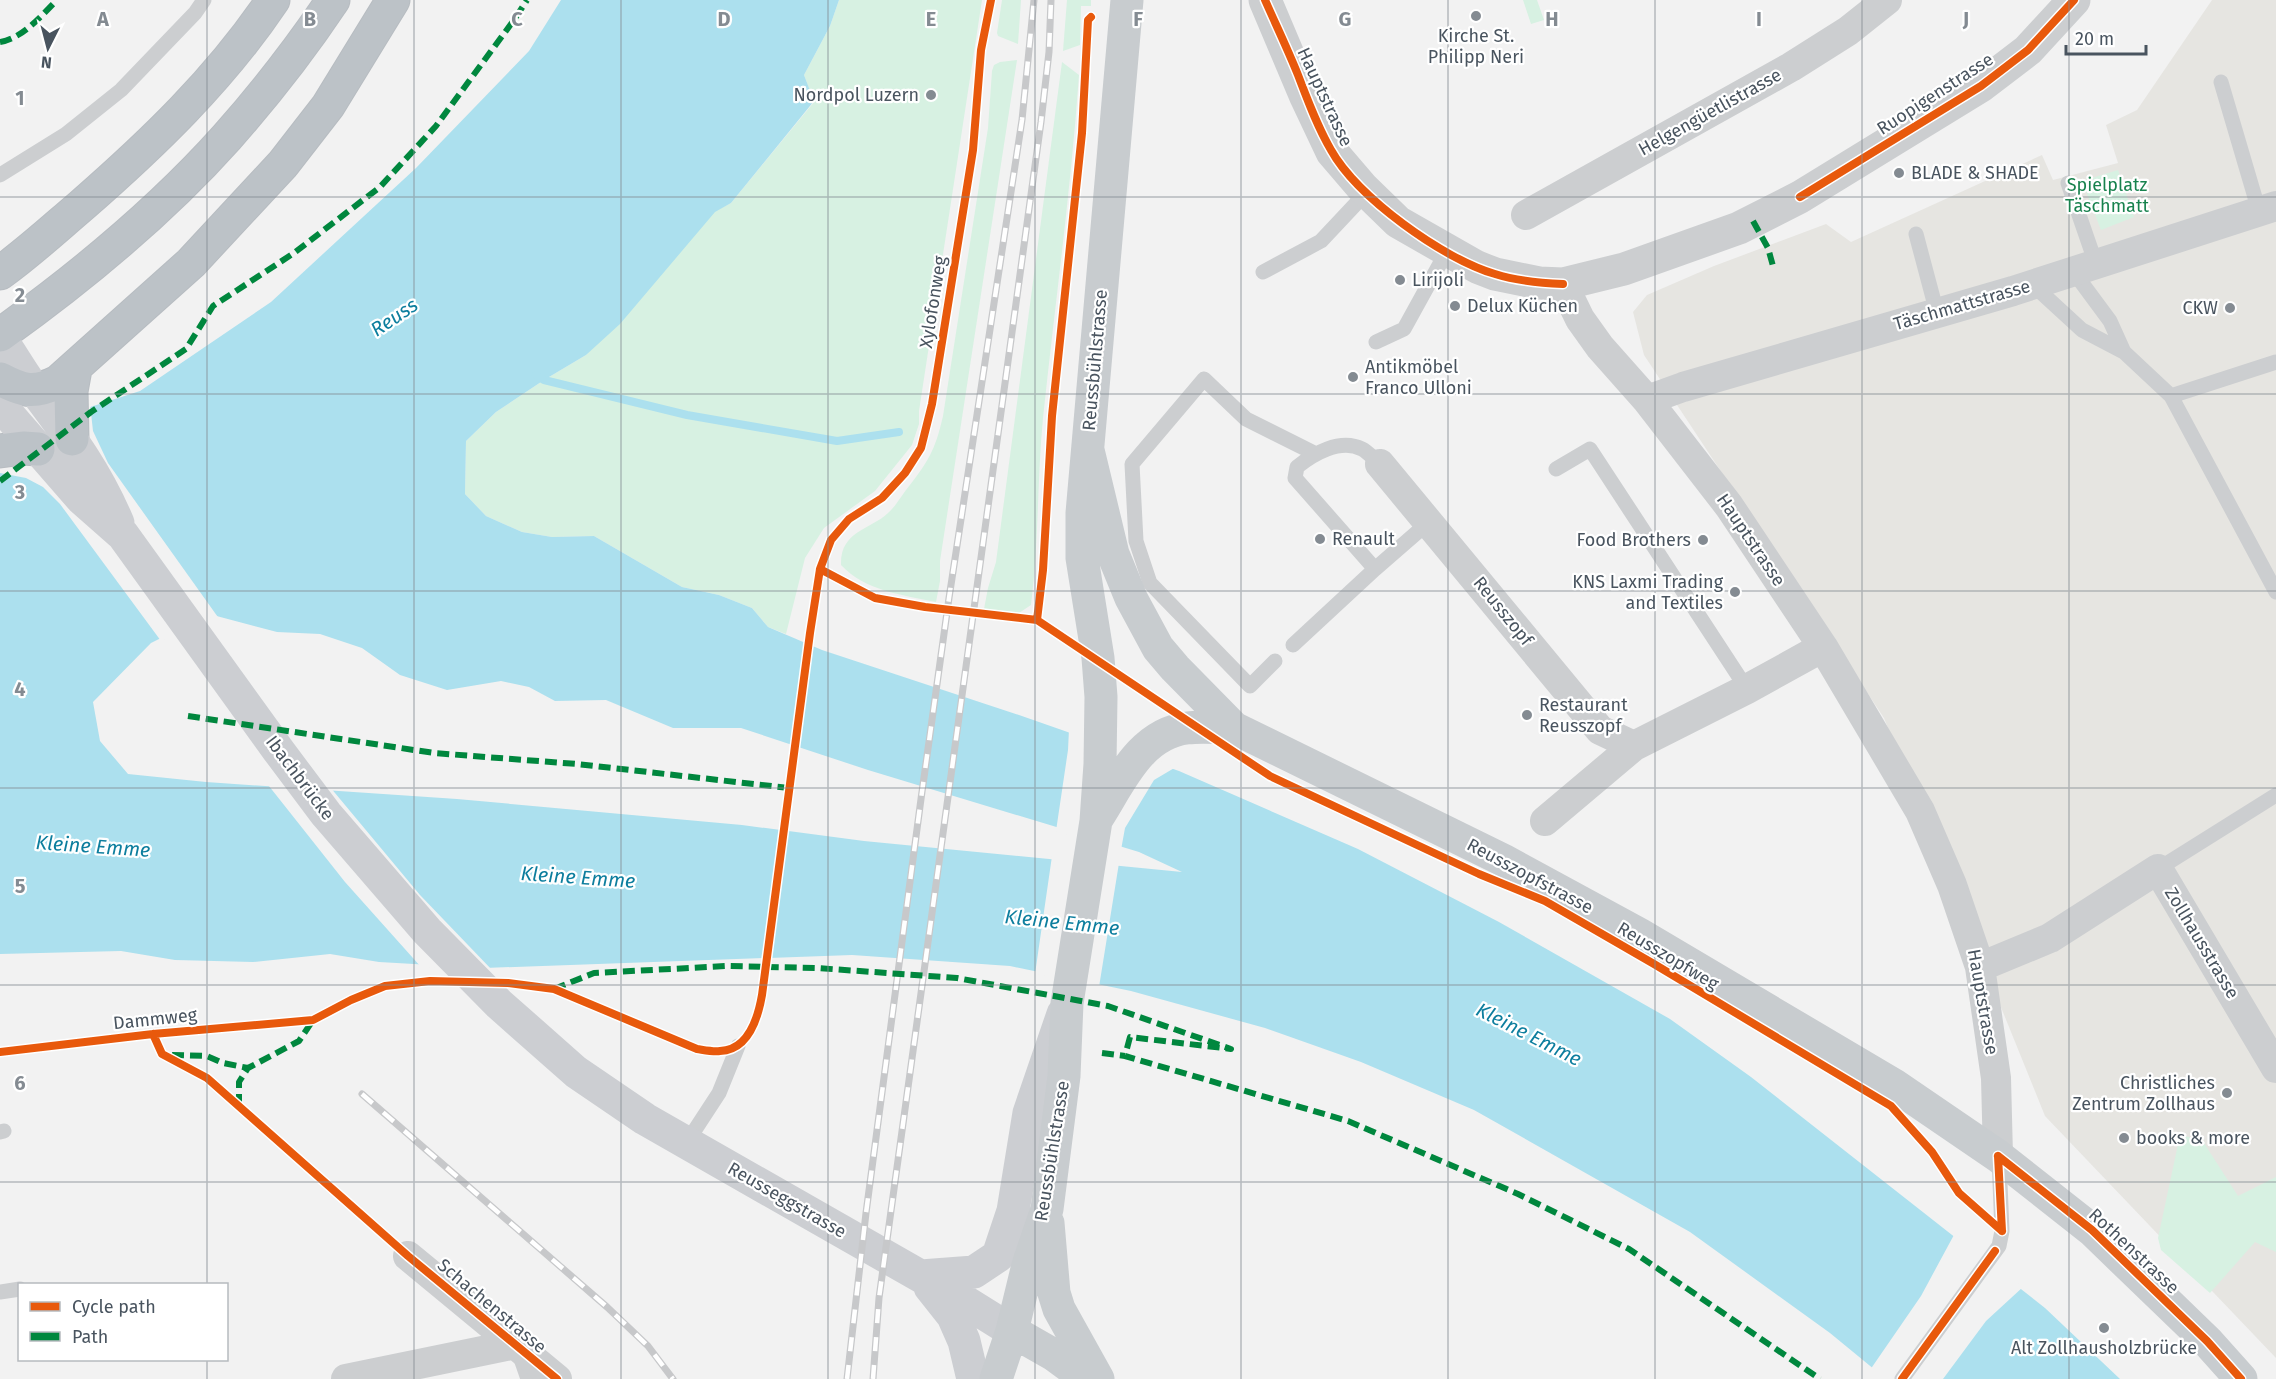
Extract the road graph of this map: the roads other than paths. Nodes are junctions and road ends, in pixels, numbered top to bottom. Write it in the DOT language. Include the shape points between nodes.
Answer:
graph roads {
  1 [pos="204,0"];
  2 [pos="273,0"];
  3 [pos="333,0"];
  4 [pos="393,0"];
  5 [pos="1127,0"];
  6 [pos="1265,0"];
  7 [pos="1287,0"];
  8 [pos="1887,0"];
  9 [pos="2074,0"];
  10 [pos="1298,75"];
  11 [pos="2221,82"];
  12 [pos="0,175"];
  13 [pos="2068,183"];
  14 [pos="1367,192"];
  15 [pos="2268,209"];
  16 [pos="1526,214"];
  17 [pos="1916,234"];
  18 [pos="1447,251"];
  19 [pos="2084,267"];
  20 [pos="1263,272"];
  21 [pos="0,273"];
  22 [pos="1563,284"];
  23 [pos="2032,284"];
  24 [pos="1937,313"];
  25 [pos="1376,342"];
  26 [pos="2124,352"];
  27 [pos="2276,362"];
  28 [pos="75,369"];
  29 [pos="7,375"];
  30 [pos="2171,396"];
  31 [pos="1647,400"];
  32 [pos="72,439"];
  33 [pos="1088,450"];
  34 [pos="0,451"];
  35 [pos="1314,453"];
  36 [pos="48,460"];
  37 [pos="1380,464"];
  38 [pos="1556,470"];
  39 [pos="1429,522"];
  40 [pos="123,535"];
  41 [pos="1375,569"];
  42 [pos="2276,592"];
  43 [pos="1293,645"];
  44 [pos="1823,647"];
  45 [pos="1275,661"];
  46 [pos="1747,689"];
  47 [pos="1234,729"];
  48 [pos="1634,746"];
  49 [pos="2276,795"];
  50 [pos="1096,821"];
  51 [pos="1545,822"];
  52 [pos="2158,869"];
  53 [pos="1980,967"];
  54 [pos="1067,1003"];
  55 [pos="499,1004"];
  56 [pos="738,1047"];
  57 [pos="2276,1068"];
  58 [pos="687,1142"];
  59 [pos="1998,1156"];
  60 [pos="1047,1209"];
  61 [pos="408,1256"];
  62 [pos="921,1276"];
  63 [pos="18,1289"];
  64 [pos="0,1292"];
  65 [pos="1012,1331"];
  66 [pos="516,1344"];
  67 [pos="346,1379"];
  68 [pos="528,1379"];
  69 [pos="557,1379"];
  70 [pos="973,1379"];
  71 [pos="996,1379"];
  72 [pos="1087,1379"];
  73 [pos="1098,1379"];
  74 [pos="1902,1379"];
  75 [pos="2241,1379"];
  1 -- 12 [label="lane" via="121,90 66,134"];
  2 -- 21 [label="highway" via="216,75 167,128"];
  3 -- 29 [label="highway" via="303,44 227,137 160,205 80,274"];
  4 -- 28 [label="highway" via="328,106 283,164 191,263"];
  5 -- 33 [label="main road, Reussbühlstrasse"];
  6 -- 10 [label="street, Hauptstrasse"];
  7 -- 10 [label="street, Hauptstrasse"];
  8 -- 16 [label="street, Helgengüetlistrasse" via="1848,32 1791,67"];
  9 -- 22 [label="street, Ruopigenstrasse" via="2028,50 1981,87 1800,197 1739,228 1624,269"];
  10 -- 14 [label="street, Hauptstrasse" via="1332,152"];
  11 -- 15 [label="lane"];
  13 -- 19 [label="lane"];
  14 -- 18 [label="street, Hauptstrasse" via="1398,222"];
  14 -- 20 [label="lane" via="1321,241"];
  15 -- 19 [label="street, Täschmattstrasse"];
  17 -- 24 [label="lane"];
  18 -- 22 [label="street, Hauptstrasse" via="1495,274"];
  18 -- 25 [label="lane" via="1404,329"];
  19 -- 23 [label="street, Täschmattstrasse"];
  19 -- 26 [label="lane"];
  22 -- 31 [label="street, Hauptstrasse" via="1580,319 1600,347"];
  23 -- 24 [label="street, Täschmattstrasse"];
  23 -- 26 [label="lane" via="2082,330"];
  24 -- 31 [label="street, Täschmattstrasse"];
  26 -- 30 [label="lane"];
  27 -- 30 [label="lane"];
  28 -- 29 [label="highway" via="58,382"];
  28 -- 32 [label="highway" via="71,391"];
  29 -- 32 [label="main road"];
  29 -- 36 [label="main road"];
  30 -- 42 [label="lane"];
  31 -- 44 [label="street, Hauptstrasse" via="1729,506"];
  32 -- 40 [label="main road, Ibachbrücke" via="101,486"];
  33 -- 47 [label="main road, Reusszopfstrasse" via="1113,554 1136,608 1158,648"];
  33 -- 50 [label="main road, Reussbühlstrasse" via="1081,541 1098,658 1101,720"];
  34 -- 36 [label="highway" via="22,448"];
  35 -- 37 [label="lane" via="1342,446 1361,448"];
  35 -- 41 [label="lane" via="1297,467 1295,478"];
  35 -- 45 [label="lane" via="1246,419 1204,379 1132,464 1136,541 1150,583 1250,686"];
  36 -- 40 [label="main road, Ibachbrücke" via="81,498"];
  37 -- 39 [label="street, Reusszopf"];
  38 -- 46 [label="lane" via="1590,449"];
  39 -- 41 [label="lane"];
  39 -- 48 [label="street, Reusszopf" via="1600,730"];
  40 -- 55 [label="main road, Ibachbrücke" via="326,814 427,931"];
  41 -- 43 [label="lane"];
  44 -- 46 [label="street"];
  44 -- 53 [label="street, Hauptstrasse" via="1920,811 1952,885"];
  46 -- 48 [label="street"];
  47 -- 50 [label="main road, Reusszopfstrasse" via="1185,728 1150,742"];
  47 -- 59 [label="main road, Reusszopfstrasse" via="1503,860 1639,934 1894,1085"];
  48 -- 51 [label="street"];
  49 -- 52 [label="lane"];
  50 -- 54 [label="main road, Reussbühlstrasse"];
  52 -- 53 [label="street, Zollhausstrasse" via="2050,938"];
  52 -- 57 [label="street, Zollhausstrasse"];
  53 -- 59 [label="street, Hauptstrasse" via="1996,1078"];
  54 -- 60 [label="main road, Reussbühlstrasse" via="1065,1076"];
  54 -- 62 [label="main road" via="1029,1113 1013,1211 998,1256 974,1272"];
  55 -- 58 [label="main road, Reusseggstrasse" via="576,1072"];
  56 -- 58 [label="lane" via="719,1093"];
  58 -- 62 [label="main road, Reusseggstrasse"];
  59 -- 74 [label="lane" via="2002,1231 1999,1246"];
  59 -- 75 [label="main road, Rothenstrasse" via="2092,1230"];
  60 -- 65 [label="main road, Reussbühlstrasse"];
  60 -- 73 [label="main road" via="1059,1309"];
  61 -- 66 [label="street, Schachenstrasse"];
  62 -- 65 [label="main road, Reusseggstrasse"];
  62 -- 70 [label="main road" via="953,1316"];
  63 -- 64 [label="lane"];
  65 -- 71 [label="main road, Reussbühlstrasse"];
  65 -- 72 [label="main road, Reusseggstrasse"];
  66 -- 67 [label="street, Schachenstrasse"];
  66 -- 68 [label="lane"];
  66 -- 69 [label="street, Schachenstrasse"];
}
